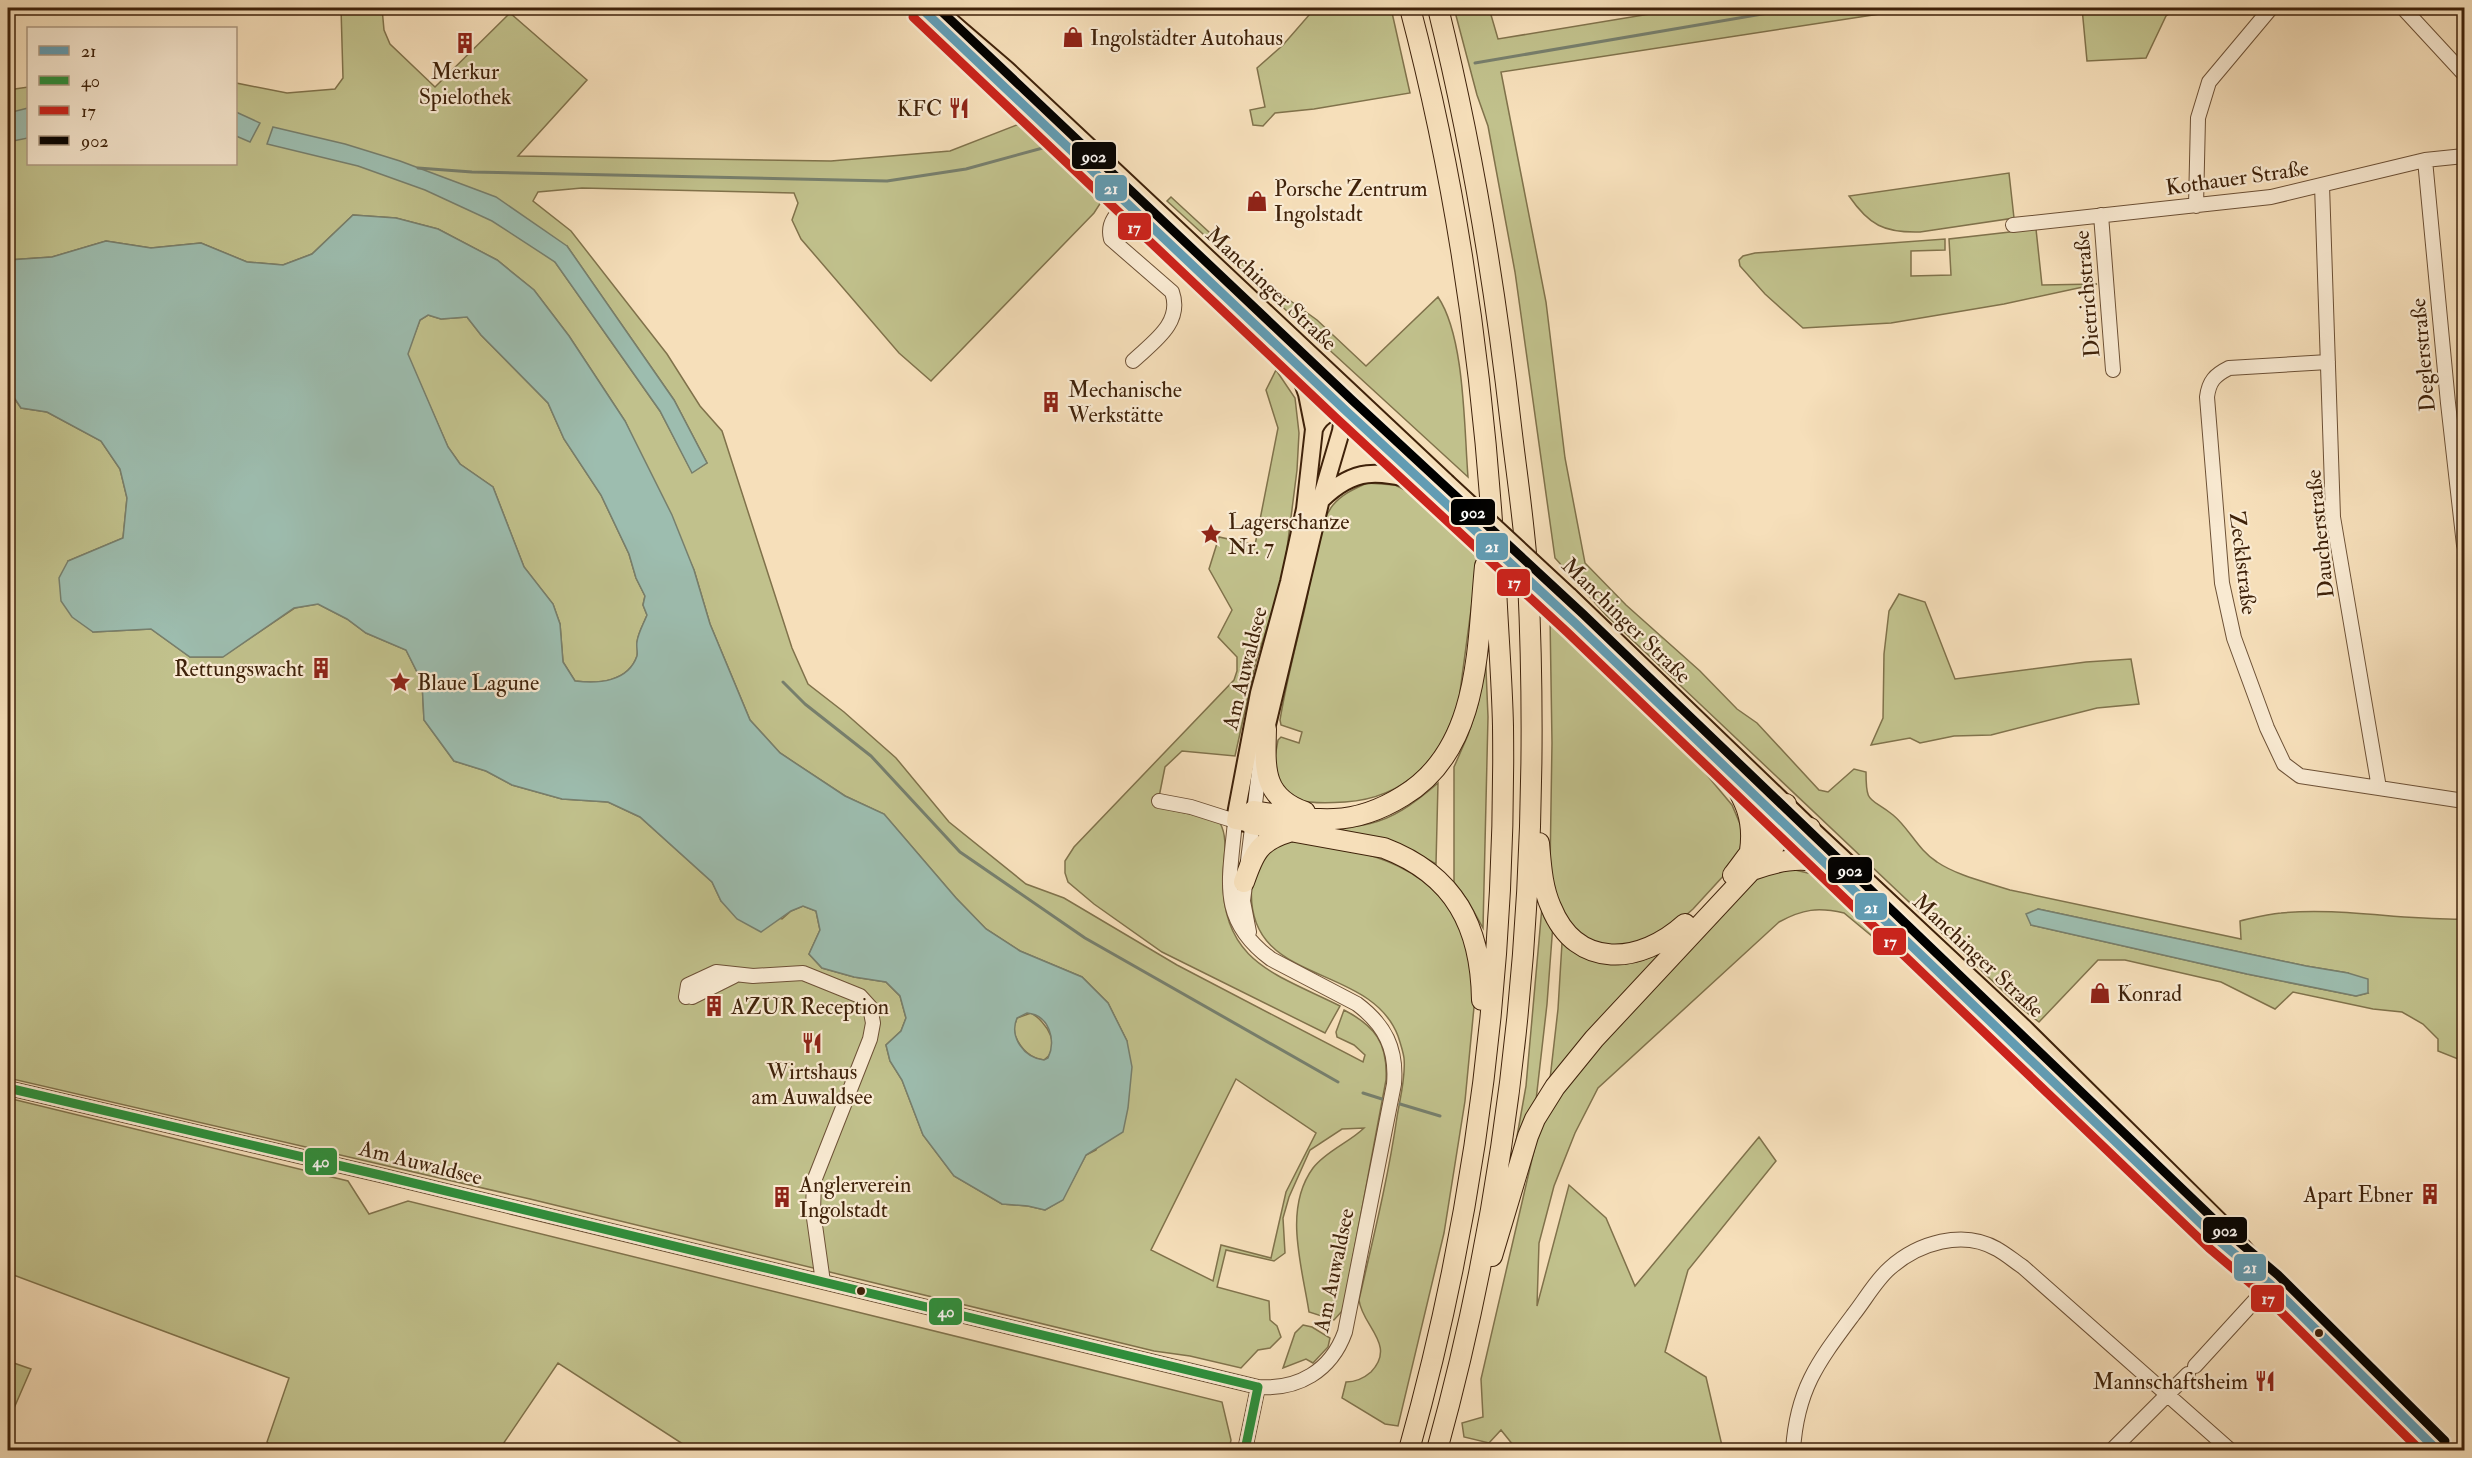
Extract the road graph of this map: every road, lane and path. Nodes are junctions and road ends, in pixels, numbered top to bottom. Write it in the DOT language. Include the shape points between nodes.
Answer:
graph roads {
  1 [pos="921,8"];
  2 [pos="935,8"];
  3 [pos="1410,8"];
  4 [pos="1438,8"];
  5 [pos="2271,8"];
  6 [pos="2403,8"];
  7 [pos="2464,74"];
  8 [pos="2464,156"];
  9 [pos="2425,160"];
  10 [pos="2322,185"];
  11 [pos="1134,198"];
  12 [pos="2196,206"];
  13 [pos="2101,215"];
  14 [pos="2013,225"];
  15 [pos="1133,361"];
  16 [pos="2328,362"];
  17 [pos="1295,363"];
  18 [pos="2113,370"];
  19 [pos="1344,386"];
  20 [pos="1344,409"];
  21 [pos="1370,413"];
  22 [pos="1314,429"];
  23 [pos="1422,482"];
  24 [pos="1321,499"];
  25 [pos="1492,503"];
  26 [pos="2464,545"];
  27 [pos="1266,729"];
  28 [pos="1727,770"];
  29 [pos="1531,775"];
  30 [pos="2379,788"];
  31 [pos="1158,801"];
  32 [pos="2464,801"];
  33 [pos="1786,804"];
  34 [pos="1244,816"];
  35 [pos="1334,819"];
  36 [pos="1784,826"];
  37 [pos="1810,828"];
  38 [pos="1289,832"];
  39 [pos="1751,860"];
  40 [pos="1821,862"];
  41 [pos="1244,882"];
  42 [pos="1258,950"];
  43 [pos="689,997"];
  44 [pos="1483,1084"];
  45 [pos="8,1088"];
  46 [pos="823,1282"];
  47 [pos="2270,1284"];
  48 [pos="1464,1341"];
  49 [pos="1258,1387"];
  50 [pos="2167,1397"];
  51 [pos="1245,1450"];
  52 [pos="1409,1450"];
  53 [pos="1437,1450"];
  54 [pos="1793,1450"];
  55 [pos="2112,1450"];
  56 [pos="2230,1450"];
  57 [pos="2437,1450"];
  1 -- 11 [label="main road, Manchinger Straße"];
  2 -- 11 [label="main road, Manchinger Straße" via="1006,69"];
  3 -- 25 [label="highway" via="1457,223"];
  4 -- 29 [label="highway" via="1471,153 1499,326 1528,578"];
  5 -- 12 [label="street" via="2209,82 2198,118"];
  6 -- 7 [label="street"];
  8 -- 9 [label="street, Kothauer Straße"];
  9 -- 10 [label="street, Kothauer Straße"];
  9 -- 26 [label="street, Deglerstraße"];
  10 -- 12 [label="street, Kothauer Straße" via="2271,197"];
  10 -- 16 [label="street, Daucherstraße"];
  11 -- 15 [label="street" via="1113,220 1111,239 1172,292 1175,312 1170,323"];
  11 -- 17 [label="main road, Manchinger Straße"];
  11 -- 19 [label="main road, Manchinger Straße"];
  12 -- 13 [label="street, Kothauer Straße"];
  13 -- 14 [label="street, Kothauer Straße"];
  13 -- 18 [label="street, Dietrichstraße"];
  16 -- 30 [label="street, Daucherstraße" via="2333,517"];
  16 -- 30 [label="street, Zecklstraße" via="2229,368 2216,374 2209,384 2222,584 2234,638 2284,764 2312,780"];
  17 -- 20 [label="main road, Manchinger Straße"];
  17 -- 22 [label="main road, Am Auwaldsee" via="1310,404"];
  19 -- 20 [label="main road, Am Auwaldsee"];
  19 -- 21 [label="main road, Manchinger Straße"];
  20 -- 21 [label="main road"];
  20 -- 22 [label="main road" via="1328,413"];
  20 -- 23 [label="main road, Manchinger Straße"];
  20 -- 24 [label="main road, Am Auwaldsee"];
  21 -- 33 [label="main road, Manchinger Straße, bridge"];
  22 -- 34 [label="main road, Am Auwaldsee" via="1305,509 1259,693"];
  23 -- 24 [label="main road" via="1369,472 1346,480"];
  23 -- 28 [label="main road, Manchinger Straße, bridge"];
  24 -- 27 [label="main road, Am Auwaldsee"];
  25 -- 35 [label="highway" via="1473,679 1455,741 1436,769 1408,793 1372,812"];
  25 -- 44 [label="highway" via="1503,724 1502,840 1492,1009"];
  27 -- 34 [label="street, Am Auwaldsee"];
  27 -- 35 [label="highway" via="1267,778 1273,790 1293,808"];
  28 -- 36 [label="main road, Manchinger Straße"];
  28 -- 39 [label="highway" via="1751,820"];
  29 -- 39 [label="highway" via="1545,892 1551,910 1567,932 1589,949 1635,954 1662,943"];
  29 -- 48 [label="highway" via="1523,960 1511,1078 1496,1185"];
  30 -- 32 [label="street"];
  31 -- 34 [label="street"];
  33 -- 36 [label="highway"];
  33 -- 37 [label="main road, Manchinger Straße"];
  34 -- 35 [label="highway"];
  34 -- 38 [label="highway"];
  34 -- 41 [label="street, Am Auwaldsee"];
  34 -- 42 [label="street, Am Auwaldsee" via="1230,871 1232,902 1240,929"];
  36 -- 37 [label="highway"];
  36 -- 39 [label="highway" via="1774,846"];
  36 -- 40 [label="main road, Manchinger Straße"];
  37 -- 47 [label="main road, Manchinger Straße" via="2136,1138 2249,1253"];
  38 -- 41 [label="highway" via="1259,848"];
  38 -- 44 [label="highway" via="1364,843 1401,854 1434,875 1458,902 1474,936 1480,969"];
  39 -- 40 [label="highway"];
  39 -- 48 [label="highway" via="1572,1063 1542,1107 1528,1137"];
  40 -- 47 [label="main road, Manchinger Straße" via="2217,1239"];
  41 -- 42 [label="street, Am Auwaldsee" via="1245,916"];
  42 -- 49 [label="street, Am Auwaldsee" via="1369,1014 1388,1039 1395,1070 1342,1342 1328,1363 1312,1376 1288,1386"];
  43 -- 46 [label="street" via="688,985 716,972 734,976 802,973 860,996 870,1007 870,1039 814,1181 813,1211"];
  44 -- 52 [label="highway" via="1465,1207"];
  45 -- 46 [label="street, Am Auwaldsee"];
  46 -- 49 [label="street, Am Auwaldsee"];
  47 -- 50 [label="street"];
  47 -- 57 [label="main road, Manchinger Straße"];
  48 -- 53 [label="highway"];
  49 -- 51 [label="street"];
  50 -- 54 [label="street" via="2023,1267 1995,1247 1970,1240 1942,1241 1916,1250 1889,1268 1819,1360 1802,1397"];
  50 -- 55 [label="street"];
  50 -- 56 [label="street"];
}
